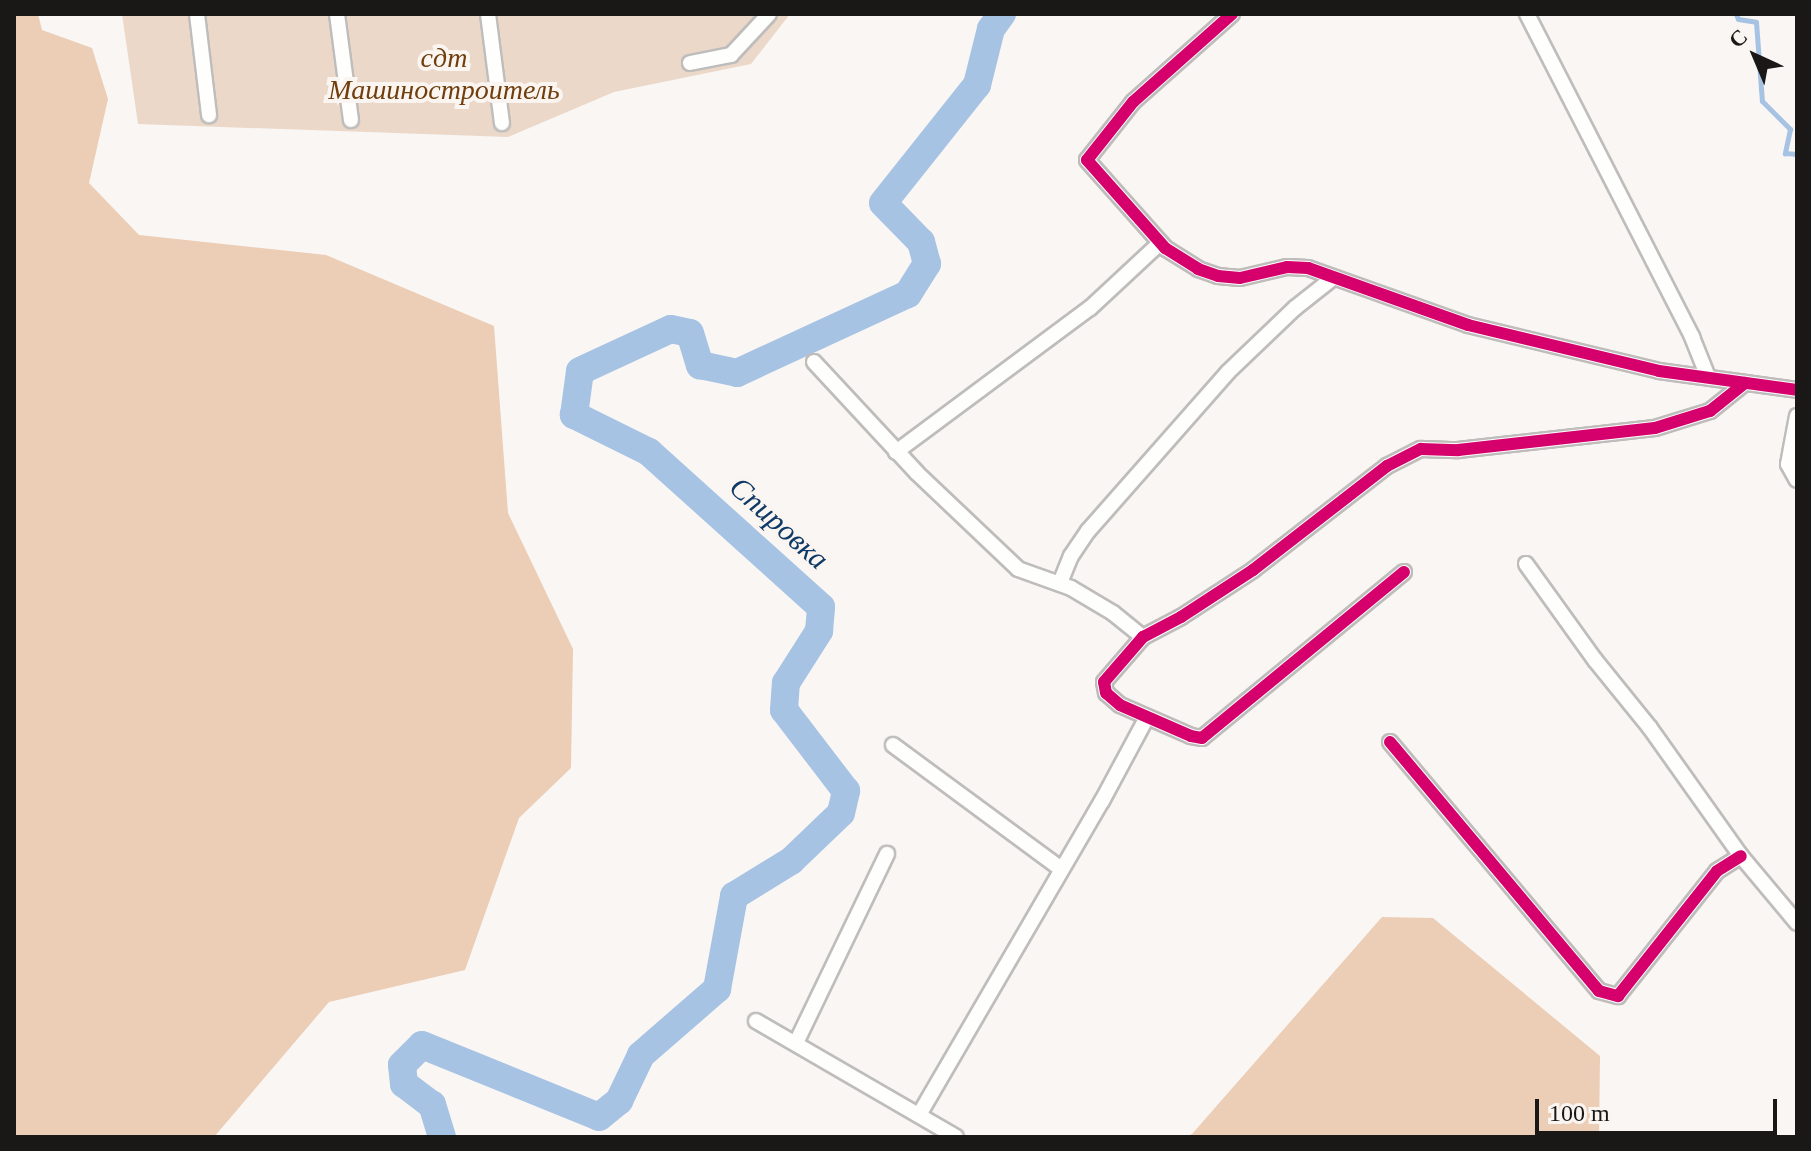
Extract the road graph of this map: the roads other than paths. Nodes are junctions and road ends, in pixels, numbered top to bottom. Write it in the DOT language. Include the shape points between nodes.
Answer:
graph roads {
  1 [pos="197,14"];
  2 [pos="337,14"];
  3 [pos="488,14"];
  4 [pos="1232,14"];
  5 [pos="1527,14"];
  6 [pos="765,15"];
  7 [pos="690,63"];
  8 [pos="209,115"];
  9 [pos="351,120"];
  10 [pos="502,123"];
  11 [pos="1160,243"];
  12 [pos="1333,278"];
  13 [pos="814,362"];
  14 [pos="1708,377"];
  15 [pos="1745,383"];
  16 [pos="1797,390"];
  17 [pos="1797,416"];
  18 [pos="896,452"];
  19 [pos="1797,480"];
  20 [pos="1526,564"];
  21 [pos="1404,572"];
  22 [pos="1060,583"];
  23 [pos="1143,637"];
  24 [pos="1147,717"];
  25 [pos="1390,742"];
  26 [pos="893,745"];
  27 [pos="887,854"];
  28 [pos="1741,856"];
  29 [pos="1060,868"];
  30 [pos="1797,923"];
  31 [pos="756,1021"];
  32 [pos="796,1043"];
  33 [pos="919,1115"];
  34 [pos="956,1137"];
  1 -- 8 [label="street"];
  2 -- 9 [label="street"];
  3 -- 10 [label="street"];
  4 -- 11 [label="street" via="1133,102 1087,160"];
  5 -- 14 [label="street"];
  6 -- 7 [label="street" via="731,55"];
  11 -- 12 [label="street" via="1218,276 1240,278 1287,267"];
  11 -- 18 [label="street" via="1090,308"];
  12 -- 14 [label="street" via="1468,325 1659,371"];
  12 -- 22 [label="street" via="1228,372 1088,531"];
  13 -- 18 [label="street"];
  14 -- 15 [label="street"];
  15 -- 16 [label="street"];
  15 -- 23 [label="street" via="1710,411 1655,428 1458,450 1421,449 1387,466 1253,570"];
  17 -- 19 [label="street" via="1788,464"];
  18 -- 22 [label="street" via="1018,569"];
  20 -- 28 [label="street"];
  21 -- 24 [label="street" via="1202,738"];
  22 -- 23 [label="street"];
  23 -- 24 [label="street" via="1104,682 1106,693 1120,705"];
  24 -- 29 [label="street"];
  25 -- 28 [label="street" via="1599,991 1618,996 1717,871"];
  26 -- 29 [label="street"];
  27 -- 32 [label="street"];
  28 -- 30 [label="street"];
  29 -- 33 [label="street"];
  31 -- 32 [label="street"];
  32 -- 33 [label="street"];
  33 -- 34 [label="street"];
}
